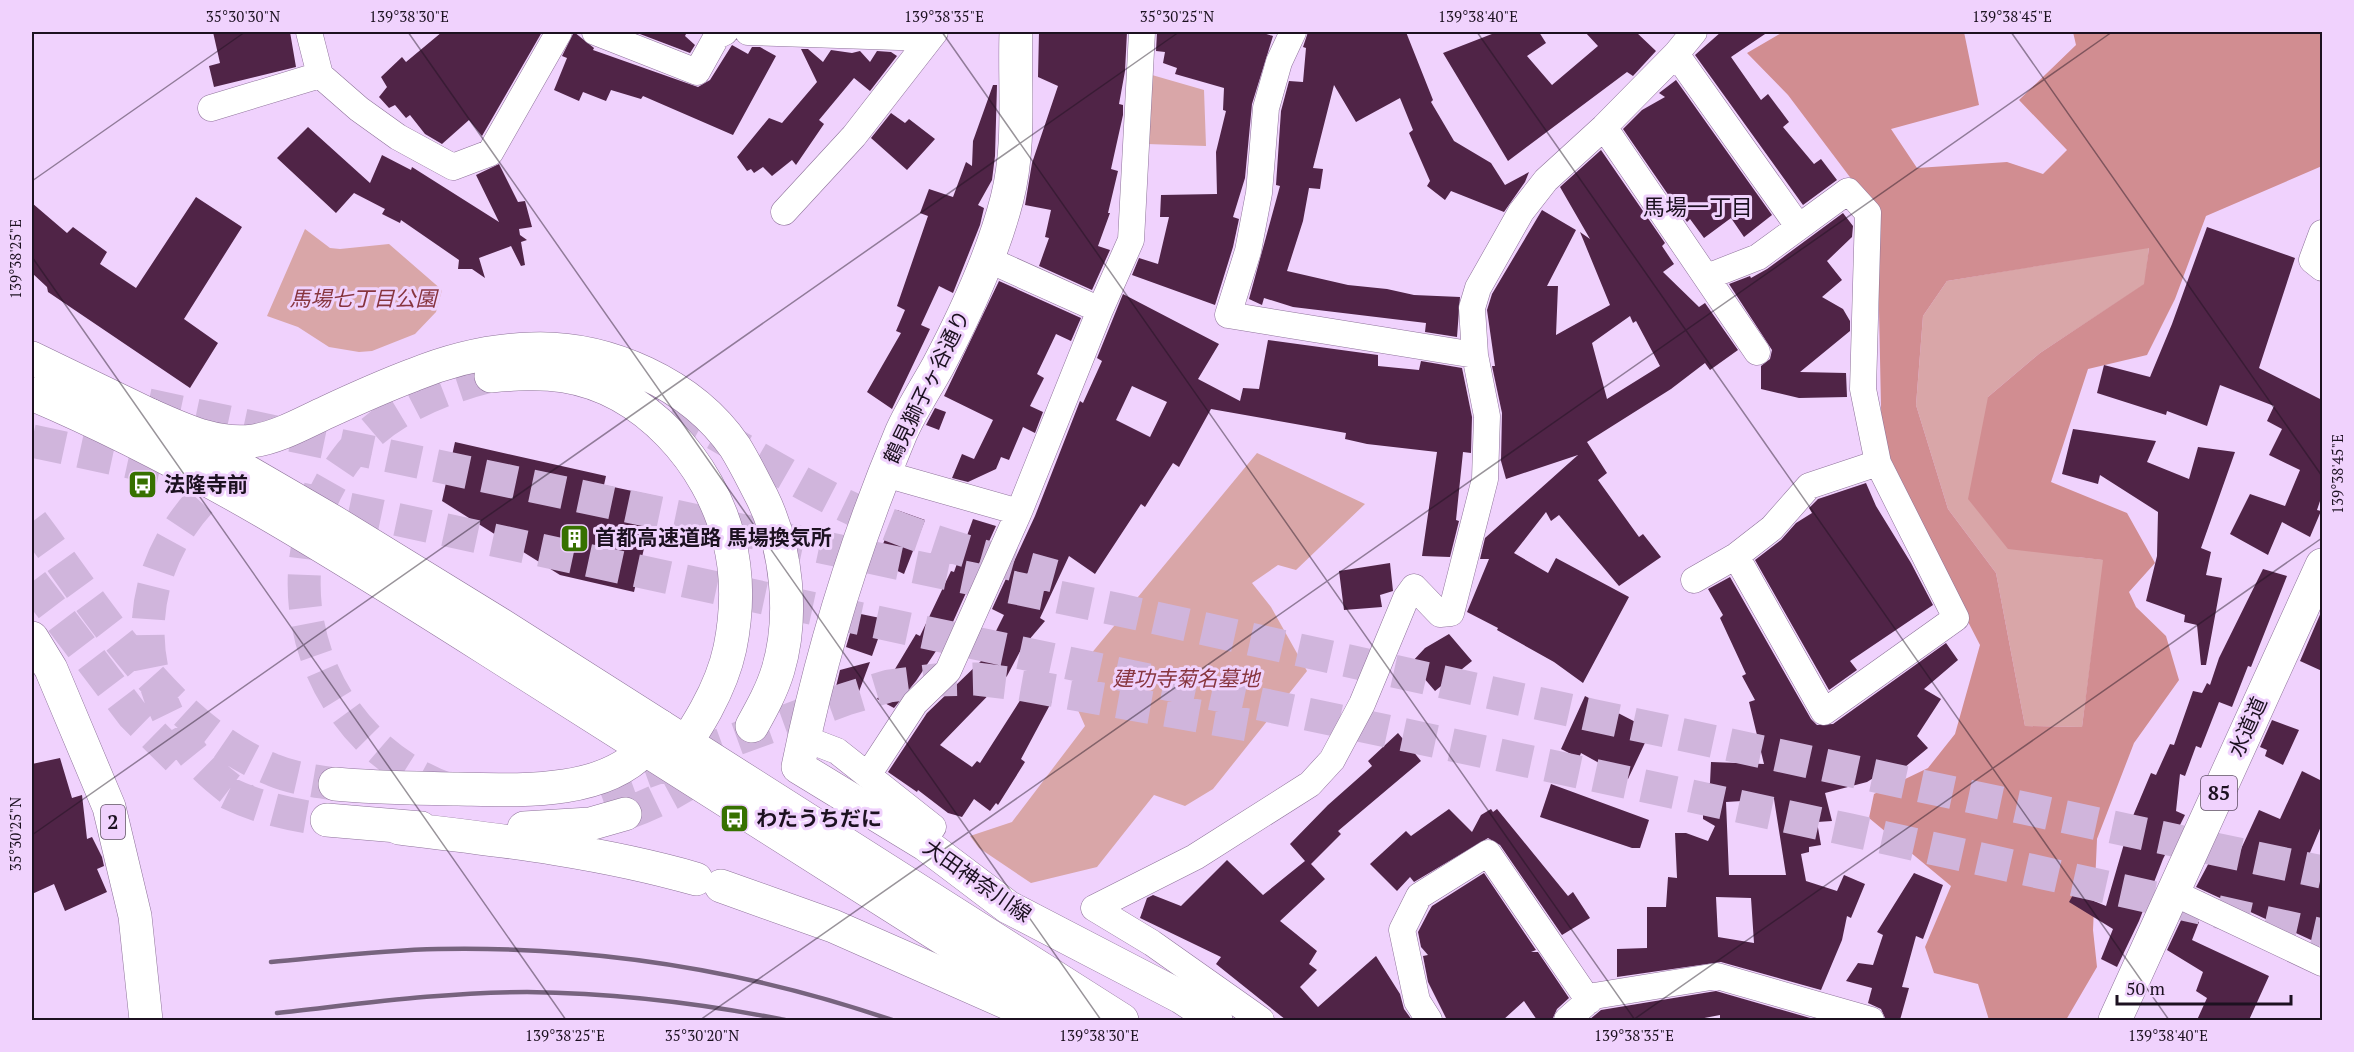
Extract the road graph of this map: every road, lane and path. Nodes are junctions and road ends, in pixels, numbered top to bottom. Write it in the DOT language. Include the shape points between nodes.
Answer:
graph roads {
  1 [pos="309,32"];
  2 [pos="559,32"];
  3 [pos="595,32"];
  4 [pos="725,32"];
  5 [pos="748,32"];
  6 [pos="1016,32"];
  7 [pos="1142,32"];
  8 [pos="1293,32"];
  9 [pos="1694,32"];
  10 [pos="932,34"];
  11 [pos="1676,54"];
  12 [pos="320,75"];
  13 [pos="211,108"];
  14 [pos="1604,128"];
  15 [pos="784,212"];
  16 [pos="1798,226"];
  17 [pos="2322,233"];
  18 [pos="989,260"];
  19 [pos="2322,268"];
  20 [pos="1707,277"];
  21 [pos="1100,310"];
  22 [pos="1757,352"];
  23 [pos="1475,355"];
  24 [pos="32,358"];
  25 [pos="491,376"];
  26 [pos="32,394"];
  27 [pos="150,415"];
  28 [pos="1878,463"];
  29 [pos="885,474"];
  30 [pos="1019,512"];
  31 [pos="1736,556"];
  32 [pos="2322,565"];
  33 [pos="1694,580"];
  34 [pos="32,638"];
  35 [pos="752,726"];
  36 [pos="803,738"];
  37 [pos="666,746"];
  38 [pos="868,776"];
  39 [pos="335,784"];
  40 [pos="626,814"];
  41 [pos="776,816"];
  42 [pos="327,820"];
  43 [pos="933,827"];
  44 [pos="399,828"];
  45 [pos="2174,892"];
  46 [pos="2322,963"];
  47 [pos="1589,1000"];
  48 [pos="1820,1013"];
  49 [pos="146,1020"];
  50 [pos="1046,1020"];
  51 [pos="1072,1020"];
  52 [pos="1122,1020"];
  53 [pos="1216,1020"];
  54 [pos="1261,1020"];
  55 [pos="1429,1020"];
  56 [pos="1567,1020"];
  57 [pos="1871,1020"];
  58 [pos="2115,1020"];
  1 -- 12 [label="street"];
  2 -- 12 [label="street" via="490,153 453,167 398,137"];
  3 -- 4 [label="street" via="697,72 717,36"];
  5 -- 10 [label="street"];
  6 -- 18 [label="main road, 鶴見獅子ヶ谷通り" via="1016,148 1008,197"];
  7 -- 21 [label="street" via="1131,240"];
  8 -- 23 [label="street" via="1279,62 1266,108 1259,193 1248,251 1228,315"];
  9 -- 11 [label="street"];
  10 -- 15 [label="street" via="854,136"];
  11 -- 14 [label="street"];
  11 -- 16 [label="street"];
  12 -- 13 [label="street"];
  14 -- 20 [label="street"];
  14 -- 23 [label="street" via="1546,180 1521,212 1478,288 1473,308"];
  16 -- 20 [label="street" via="1758,257"];
  16 -- 28 [label="street" via="1848,191 1868,213 1863,389"];
  17 -- 19 [label="street" via="2312,260"];
  18 -- 21 [label="street"];
  18 -- 29 [label="main road, 鶴見獅子ヶ谷通り" via="902,431"];
  20 -- 22 [label="street"];
  21 -- 30 [label="street"];
  23 -- 54 [label="street" via="1487,416 1485,479 1451,613 1440,614 1414,587 1362,704 1332,760 1310,784 1195,857 1094,908 1152,943"];
  24 -- 27 [label="main road"];
  25 -- 37 [label="main road" via="565,376 628,400 679,444 717,504 729,540 735,578 729,650 718,682"];
  26 -- 37 [label="main road" via="248,502"];
  27 -- 35 [label="main road" via="201,437 251,441 291,429 415,374 493,352 534,348 575,352 645,373 678,391 708,416 734,446 767,507 779,544 786,610 784,641 778,671"];
  27 -- 37 [label="main road" via="334,522"];
  28 -- 31 [label="street" via="1809,486 1772,528"];
  28 -- 31 [label="street" via="1956,618 1824,712"];
  29 -- 30 [label="street"];
  29 -- 36 [label="main road, 鶴見獅子ヶ谷通り" via="843,592"];
  30 -- 38 [label="street" via="948,670 915,703"];
  31 -- 33 [label="street"];
  32 -- 45 [label="main road, 水道道 / 85"];
  34 -- 49 [label="main road, 2" via="51,669 109,807 135,916"];
  36 -- 38 [label="street" via="837,751"];
  36 -- 53 [label="main road, 大田神奈川線" via="798,767 926,845 1008,907 1180,997"];
  37 -- 39 [label="main road" via="606,774 558,788 370,788"];
  37 -- 41 [label="main road"];
  38 -- 43 [label="street"];
  40 -- 44 [label="main road" via="590,824 552,828"];
  41 -- 51 [label="main road"];
  41 -- 52 [label="main road, 大田神奈川線"];
  42 -- 44 [label="main road"];
  44 -- 50 [label="main road" via="610,857 708,883 833,926"];
  45 -- 46 [label="street"];
  45 -- 58 [label="main road, 水道道 / 85"];
  47 -- 48 [label="street" via="1594,996 1717,976"];
  47 -- 55 [label="street" via="1488,853 1419,896 1402,930 1417,1001"];
  47 -- 56 [label="street"];
  48 -- 57 [label="street"];
}
